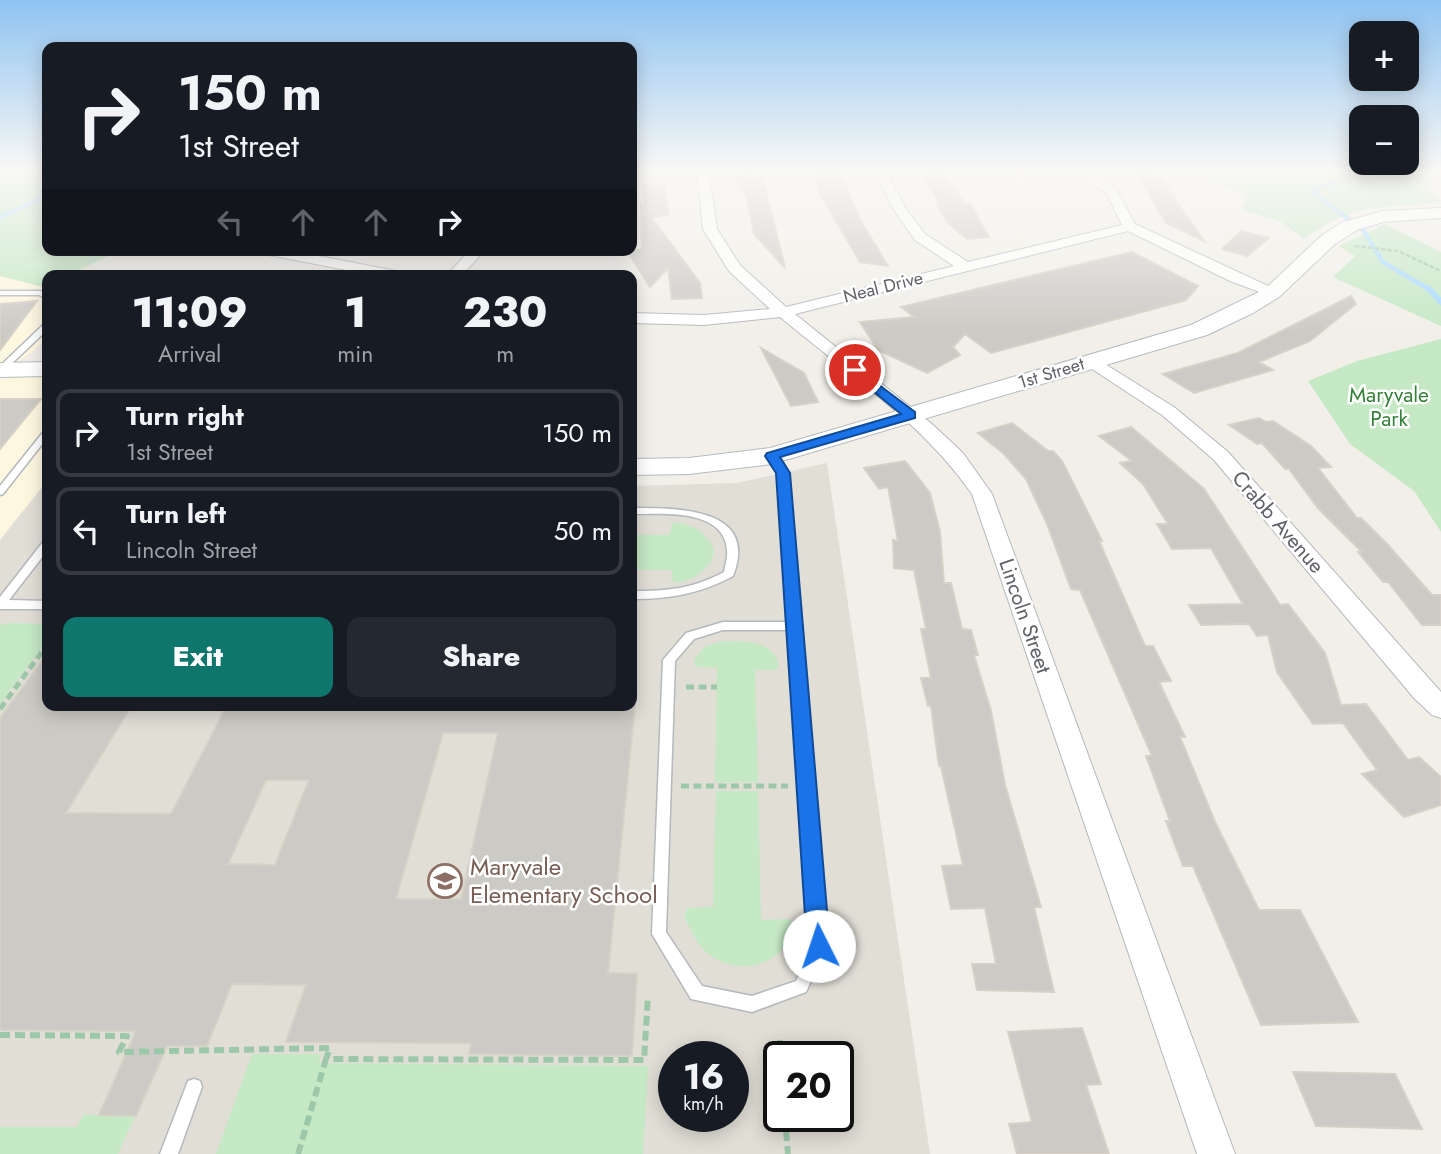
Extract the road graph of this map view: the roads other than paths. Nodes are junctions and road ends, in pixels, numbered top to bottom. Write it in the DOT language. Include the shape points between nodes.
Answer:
graph roads {
  1 [pos="710,226"];
  2 [pos="912,226"];
  3 [pos="1380,226"];
  4 [pos="1130,227"];
  5 [pos="296,256"];
  6 [pos="472,256"];
  7 [pos="965,267"];
  8 [pos="370,270"];
  9 [pos="459,270"];
  10 [pos="1273,292"];
  11 [pos="0,293"];
  12 [pos="42,294"];
  13 [pos="783,312"];
  14 [pos="637,318"];
  15 [pos="42,331"];
  16 [pos="1092,361"];
  17 [pos="42,369"];
  18 [pos="0,370"];
  19 [pos="911,415"];
  20 [pos="42,439"];
  21 [pos="772,456"];
  22 [pos="637,467"];
  23 [pos="0,492"];
  24 [pos="637,511"];
  25 [pos="42,550"];
  26 [pos="637,595"];
  27 [pos="0,605"];
  28 [pos="42,605"];
  29 [pos="794,626"];
  30 [pos="1441,709"];
  31 [pos="194,1087"];
  32 [pos="169,1154"];
  33 [pos="1216,1154"];
  1 -- 13 [label="street, Lincoln Street" via="734,268"];
  2 -- 7 [label="street" via="920,237"];
  3 -- 10 [label="street, 1st Street" via="1333,235"];
  4 -- 7 [label="street, Neal Drive"];
  4 -- 10 [label="street"];
  5 -- 8 [label="street"];
  6 -- 9 [label="street"];
  7 -- 13 [label="street, Neal Drive"];
  10 -- 16 [label="street, 1st Street" via="1199,330"];
  11 -- 12 [label="lane"];
  13 -- 14 [label="street, Neal Drive" via="704,320"];
  13 -- 19 [label="street, Lincoln Street"];
  15 -- 18 [label="lane"];
  16 -- 19 [label="street, 1st Street"];
  16 -- 30 [label="street, Crabb Avenue" via="1168,411 1221,456"];
  17 -- 18 [label="street"];
  19 -- 21 [label="street, 1st Street"];
  19 -- 33 [label="street, Lincoln Street" via="957,457 982,494"];
  20 -- 23 [label="lane"];
  21 -- 22 [label="street, 1st Street"];
  21 -- 29 [label="lane" via="783,473"];
  24 -- 26 [label="lane" via="704,515 730,534 735,554 729,574 703,589"];
  25 -- 27 [label="lane"];
  27 -- 28 [label="lane"];
  29 -- 29 [label="lane" via="723,626 690,636 669,660 659,934 697,993 752,1004 801,987 819,946"];
  31 -- 32 [label="lane"];
}
